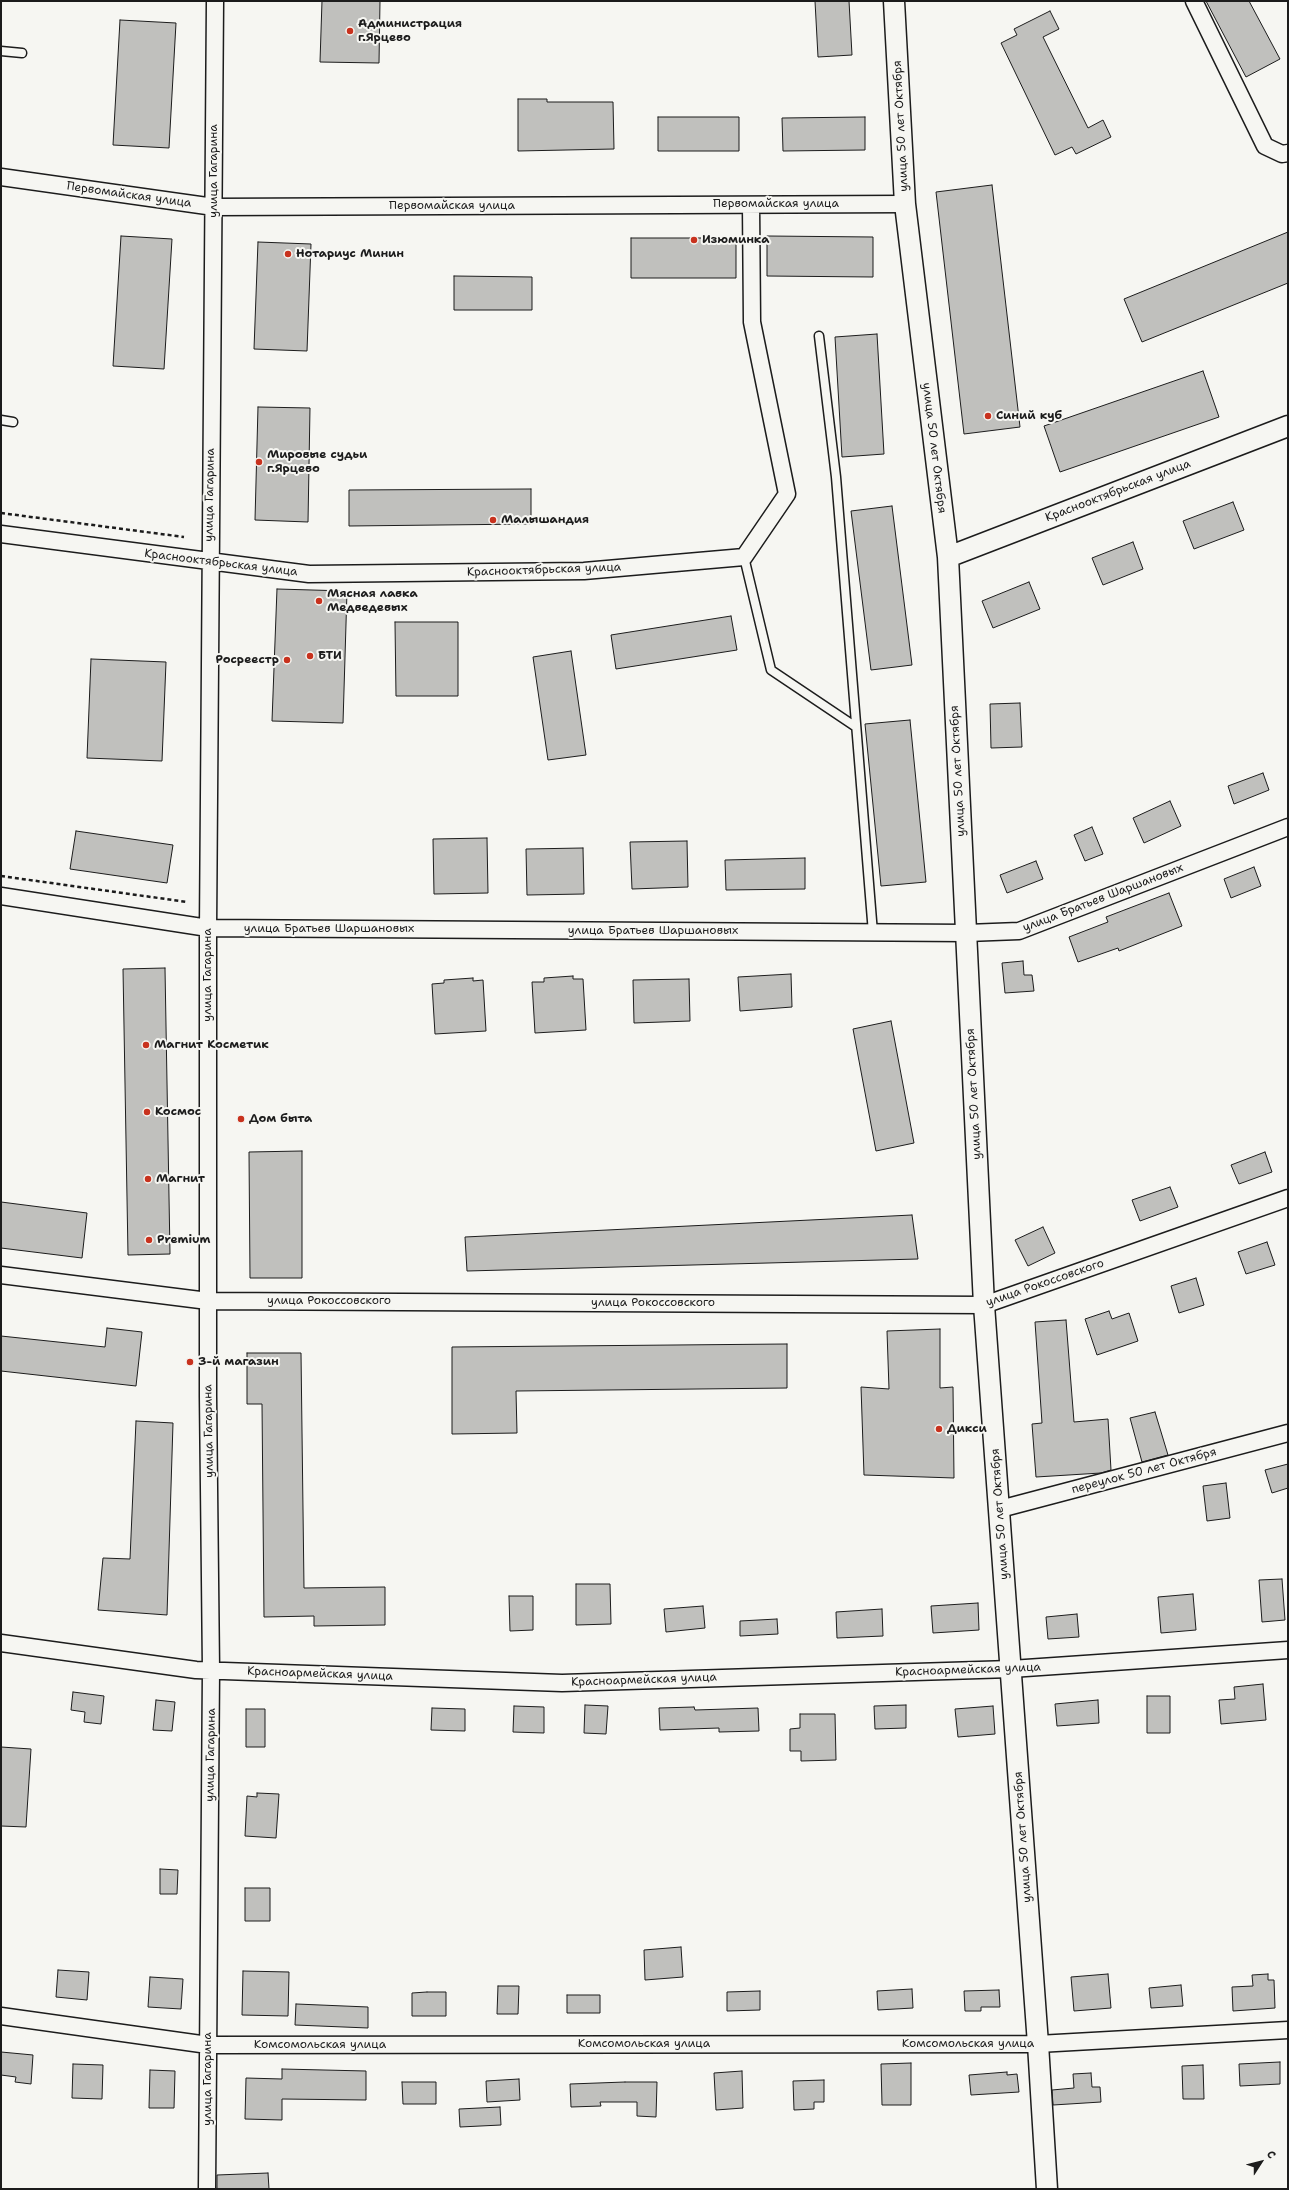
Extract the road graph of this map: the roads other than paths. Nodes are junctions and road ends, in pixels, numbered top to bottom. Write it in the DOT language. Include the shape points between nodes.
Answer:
graph roads {
  1 [pos="215,1"];
  2 [pos="894,1"];
  3 [pos="1194,1"];
  4 [pos="1,51"];
  5 [pos="22,53"];
  6 [pos="1288,153"];
  7 [pos="1,177"];
  8 [pos="905,204"];
  9 [pos="751,205"];
  10 [pos="214,207"];
  11 [pos="819,336"];
  12 [pos="1,420"];
  13 [pos="13,422"];
  14 [pos="1288,426"];
  15 [pos="1,534"];
  16 [pos="744,557"];
  17 [pos="948,557"];
  18 [pos="210,561"];
  19 [pos="856,727"];
  20 [pos="1288,827"];
  21 [pos="1,896"];
  22 [pos="208,928"];
  23 [pos="873,933"];
  24 [pos="967,934"];
  25 [pos="1288,1198"];
  26 [pos="1,1275"];
  27 [pos="208,1301"];
  28 [pos="984,1305"];
  29 [pos="1288,1433"];
  30 [pos="1000,1509"];
  31 [pos="1,1643"];
  32 [pos="1288,1650"];
  33 [pos="1011,1669"];
  34 [pos="211,1670"];
  35 [pos="1,2016"];
  36 [pos="1288,2030"];
  37 [pos="1038,2044"];
  38 [pos="208,2045"];
  39 [pos="207,2189"];
  40 [pos="1047,2189"];
  1 -- 10 [label="street, улица Гагарина"];
  2 -- 8 [label="street, улица 50 лет Октября"];
  3 -- 6 [label="street" via="1264,146 1282,154"];
  4 -- 5 [label="lane"];
  7 -- 10 [label="street, Первомайская улица"];
  8 -- 9 [label="street, Первомайская улица"];
  8 -- 17 [label="street, улица 50 лет Октября"];
  9 -- 10 [label="street, Первомайская улица"];
  9 -- 16 [label="street" via="752,322 787,494"];
  10 -- 18 [label="street, улица Гагарина"];
  11 -- 19 [label="lane" via="836,477"];
  12 -- 13 [label="lane"];
  14 -- 17 [label="street, Краснооктябрьская улица"];
  15 -- 18 [label="street, Краснооктябрьская улица"];
  16 -- 18 [label="street, Краснооктябрьская улица" via="584,571 309,574"];
  16 -- 19 [label="lane" via="771,670"];
  17 -- 24 [label="street, улица 50 лет Октября"];
  18 -- 22 [label="street, улица Гагарина"];
  19 -- 23 [label="lane"];
  20 -- 24 [label="street, улица Братьев Шаршановых" via="1019,931"];
  21 -- 22 [label="street, улица Братьев Шаршановых"];
  22 -- 23 [label="street, улица Братьев Шаршановых"];
  22 -- 27 [label="street, улица Гагарина"];
  23 -- 24 [label="street, улица Братьев Шаршановых"];
  24 -- 28 [label="street, улица 50 лет Октября"];
  25 -- 28 [label="street, улица Рокоссовского"];
  26 -- 27 [label="street, улица Рокоссовского"];
  27 -- 28 [label="street, улица Рокоссовского"];
  27 -- 34 [label="street, улица Гагарина"];
  28 -- 30 [label="street, улица 50 лет Октября"];
  29 -- 30 [label="street, переулок 50 лет Октября"];
  30 -- 33 [label="street, улица 50 лет Октября"];
  31 -- 34 [label="street, Красноармейская улица"];
  32 -- 33 [label="street, Красноармейская улица"];
  33 -- 34 [label="street, Красноармейская улица" via="562,1683"];
  33 -- 37 [label="street, улица 50 лет Октября"];
  34 -- 38 [label="street, улица Гагарина"];
  35 -- 38 [label="street, Комсомольская улица"];
  36 -- 37 [label="street, Комсомольская улица"];
  37 -- 38 [label="street, Комсомольская улица"];
  37 -- 40 [label="street, улица 50 лет Октября"];
  38 -- 39 [label="street, улица Гагарина"];
}
